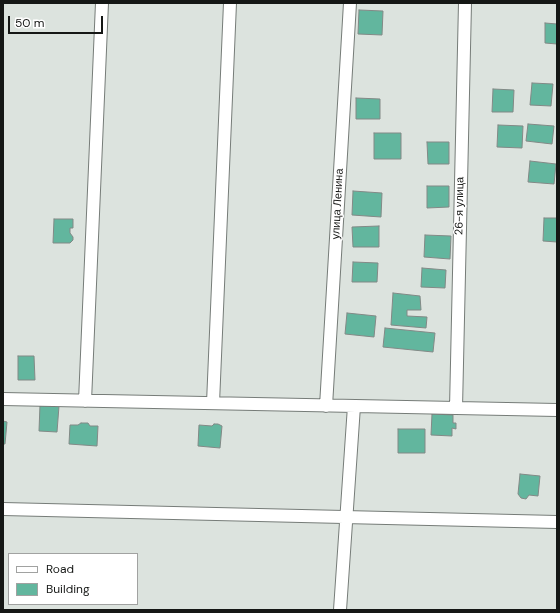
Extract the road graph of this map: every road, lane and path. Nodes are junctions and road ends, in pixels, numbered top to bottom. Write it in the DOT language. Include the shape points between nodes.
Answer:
graph roads {
  1 [pos="102,3"];
  2 [pos="230,3"];
  3 [pos="350,3"];
  4 [pos="465,3"];
  5 [pos="3,399"];
  6 [pos="85,401"];
  7 [pos="213,403"];
  8 [pos="326,406"];
  9 [pos="354,406"];
  10 [pos="456,408"];
  11 [pos="557,410"];
  12 [pos="3,509"];
  13 [pos="347,517"];
  14 [pos="557,522"];
  15 [pos="340,610"];
  1 -- 6 [label="street"];
  2 -- 7 [label="street"];
  3 -- 8 [label="street, улица Ленина"];
  4 -- 10 [label="street, 26-я улица"];
  5 -- 6 [label="street"];
  6 -- 7 [label="street"];
  7 -- 8 [label="street"];
  8 -- 9 [label="street"];
  9 -- 10 [label="street"];
  9 -- 13 [label="street"];
  10 -- 11 [label="street"];
  12 -- 13 [label="street"];
  13 -- 14 [label="street"];
  13 -- 15 [label="street"];
}
